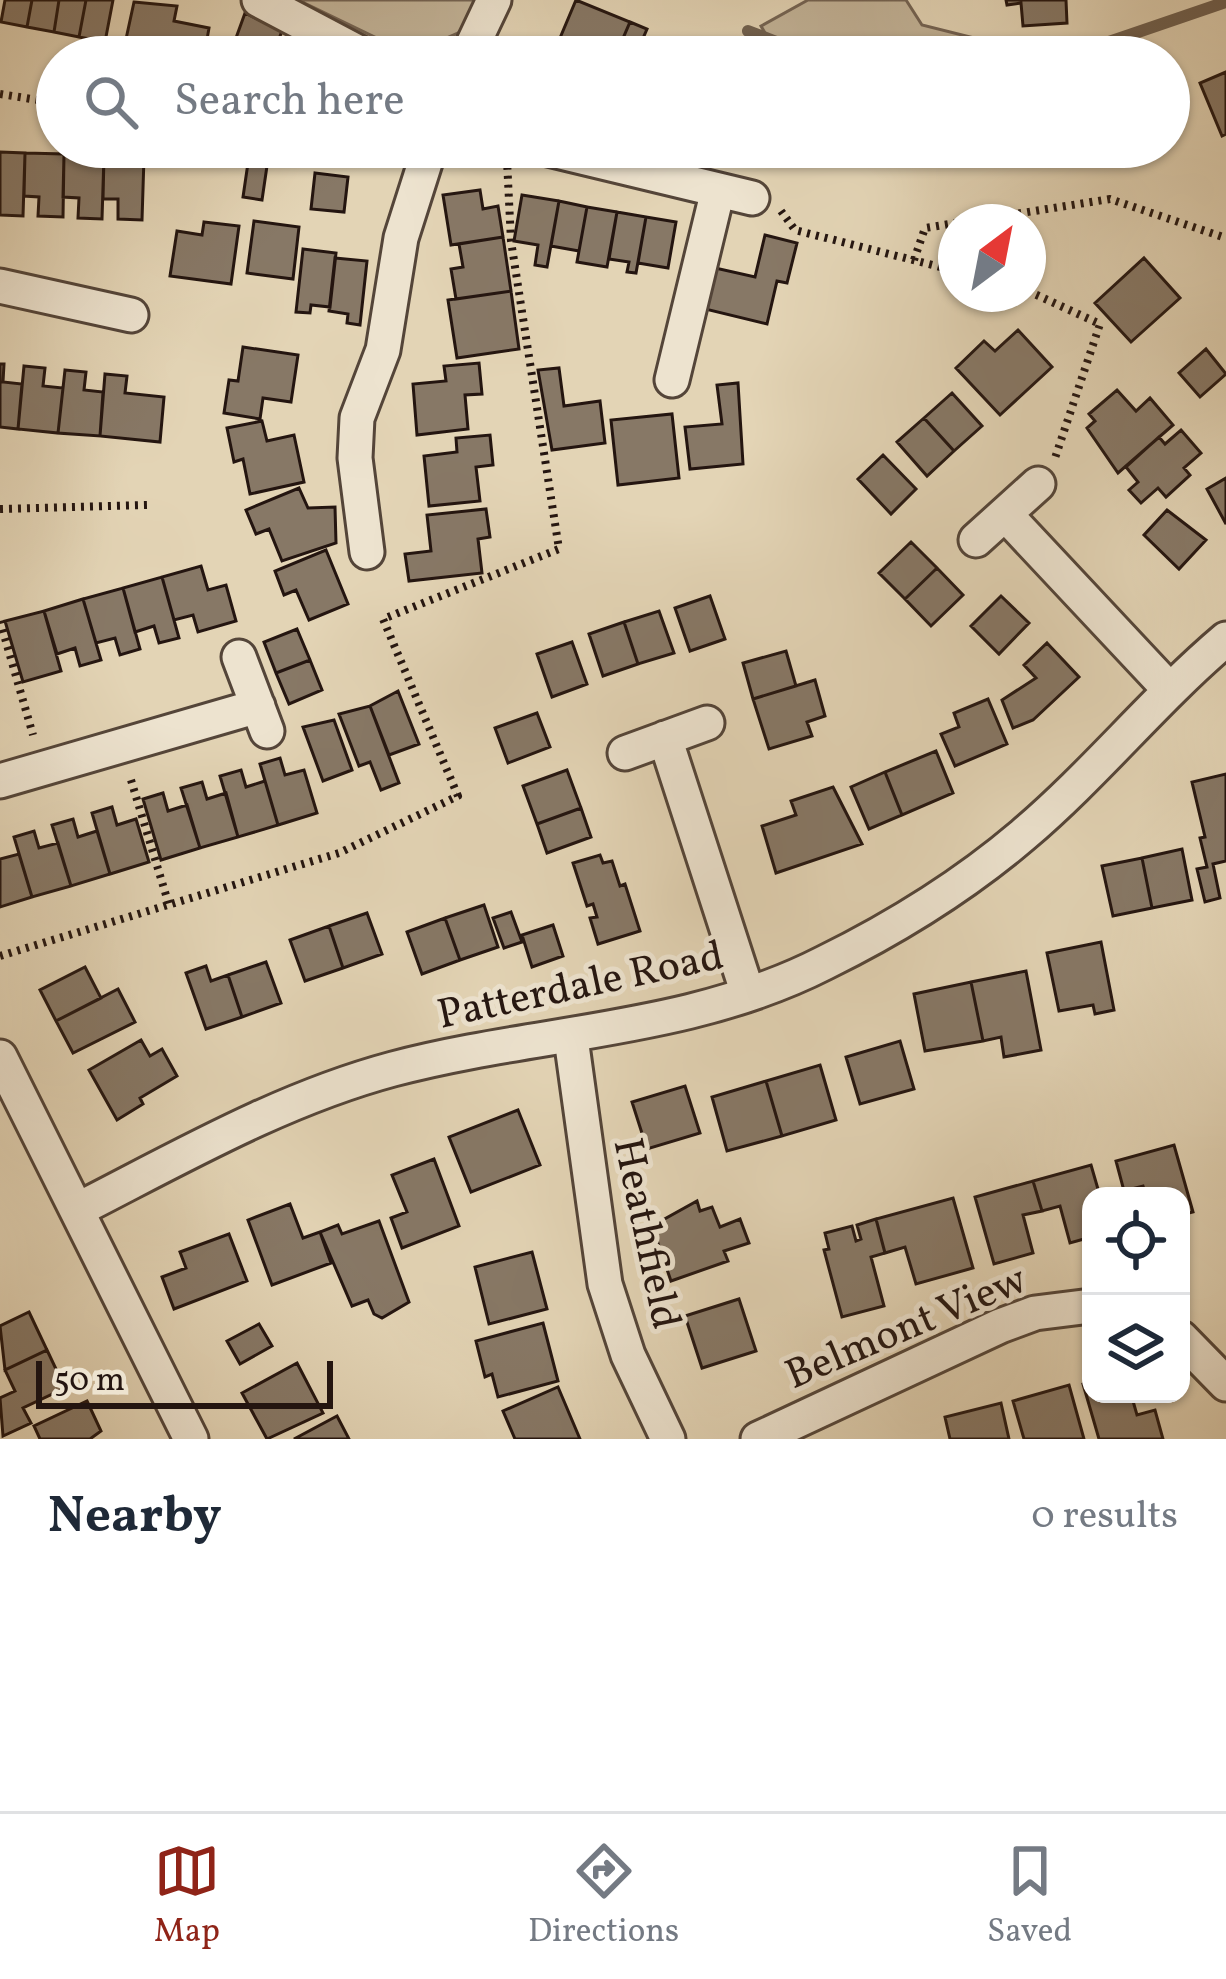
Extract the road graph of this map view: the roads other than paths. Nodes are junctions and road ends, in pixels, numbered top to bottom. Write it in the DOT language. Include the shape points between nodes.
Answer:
graph roads {
  1 [pos="259,0"];
  2 [pos="494,0"];
  3 [pos="328,36"];
  4 [pos="476,36"];
  5 [pos="423,168"];
  6 [pos="627,168"];
  7 [pos="718,190"];
  8 [pos="752,198"];
  9 [pos="0,286"];
  10 [pos="134,313"];
  11 [pos="672,380"];
  12 [pos="1038,484"];
  13 [pos="1005,514"];
  14 [pos="976,540"];
  15 [pos="367,552"];
  16 [pos="1226,639"];
  17 [pos="239,656"];
  18 [pos="1168,688"];
  19 [pos="706,723"];
  20 [pos="665,738"];
  21 [pos="625,753"];
  22 [pos="0,782"];
  23 [pos="748,994"];
  24 [pos="571,1038"];
  25 [pos="0,1058"];
  26 [pos="77,1210"];
  27 [pos="1082,1307"];
  28 [pos="1190,1347"];
  29 [pos="1226,1384"];
  30 [pos="190,1439"];
  31 [pos="668,1439"];
  32 [pos="758,1439"];
  1 -- 3 [label="street"];
  2 -- 4 [label="street"];
  5 -- 15 [label="street" via="401,238 383,350 357,418 373,471"];
  6 -- 7 [label="street"];
  7 -- 8 [label="street"];
  7 -- 11 [label="street"];
  9 -- 10 [label="street"];
  12 -- 13 [label="street"];
  13 -- 14 [label="street"];
  13 -- 18 [label="street"];
  16 -- 18 [label="street, Patterdale Road"];
  17 -- 22 [label="street" via="262,719 120,744"];
  18 -- 23 [label="street, Patterdale Road" via="1076,785 967,879 821,965"];
  19 -- 20 [label="street"];
  20 -- 21 [label="street"];
  20 -- 23 [label="street"];
  23 -- 24 [label="street, Patterdale Road"];
  24 -- 26 [label="street, Patterdale Road" via="390,1070 247,1123"];
  24 -- 31 [label="street, Heathfield" via="605,1284"];
  25 -- 26 [label="street"];
  26 -- 30 [label="street"];
  27 -- 32 [label="street, Belmont View" via="1000,1326"];
  28 -- 29 [label="street"];
}
